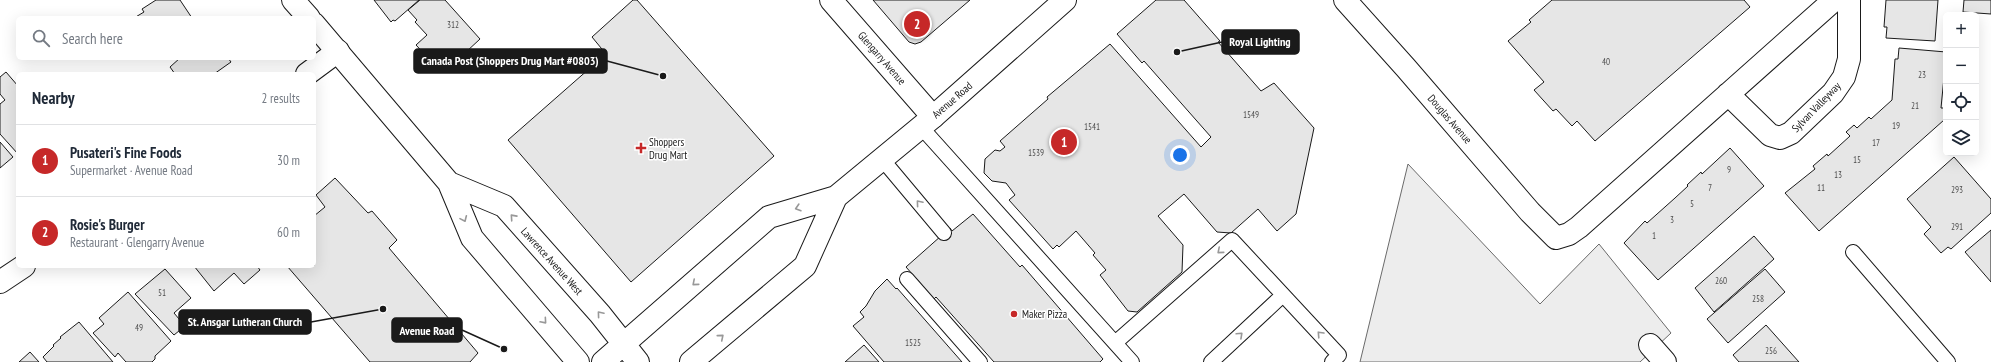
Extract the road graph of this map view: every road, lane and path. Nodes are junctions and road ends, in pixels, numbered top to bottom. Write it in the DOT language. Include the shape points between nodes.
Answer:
graph roads {
  1 [pos="293,0"];
  2 [pos="830,0"];
  3 [pos="1065,0"];
  4 [pos="1345,0"];
  5 [pos="1834,0"];
  6 [pos="1849,0"];
  7 [pos="307,16"];
  8 [pos="316,26"];
  9 [pos="338,51"];
  10 [pos="310,72"];
  11 [pos="1728,94"];
  12 [pos="927,122"];
  13 [pos="882,159"];
  14 [pos="449,183"];
  15 [pos="836,197"];
  16 [pos="944,233"];
  17 [pos="1852,252"];
  18 [pos="21,268"];
  19 [pos="907,279"];
  20 [pos="0,282"];
  21 [pos="1283,295"];
  22 [pos="1115,343"];
  23 [pos="624,344"];
  24 [pos="1650,345"];
  25 [pos="578,362"];
  26 [pos="603,362"];
  27 [pos="638,362"];
  28 [pos="692,362"];
  29 [pos="980,362"];
  30 [pos="1132,362"];
  31 [pos="1211,362"];
  32 [pos="1332,362"];
  33 [pos="1665,362"];
  34 [pos="1948,362"];
  1 -- 7 [label="main road"];
  2 -- 12 [label="main road, Glengarry Avenue"];
  3 -- 12 [label="main road, Avenue Road"];
  4 -- 11 [label="main road, Douglas Avenue" via="1530,212 1556,238 1579,227"];
  5 -- 11 [label="main road"];
  6 -- 11 [label="main road, Sylvan Valleyway" via="1849,59 1844,77 1833,92 1791,133 1780,138 1770,135"];
  8 -- 9 [label="main road, Lawrence Avenue West"];
  9 -- 10 [label="main road"];
  9 -- 14 [label="main road, Lawrence Avenue West"];
  12 -- 13 [label="main road, Avenue Road"];
  12 -- 22 [label="lane"];
  13 -- 15 [label="main road, Avenue Road"];
  16 -- 13 [label="lane, one-way"];
  23 -- 14 [label="main road, Lawrence Avenue West, one-way" via="504,206"];
  14 -- 25 [label="main road, Lawrence Avenue West, one-way" via="472,238"];
  15 -- 23 [label="main road, Avenue Road, one-way" via="769,217"];
  28 -- 15 [label="main road, Avenue Road, one-way" via="805,266"];
  17 -- 34 [label="lane"];
  18 -- 20 [label="main road"];
  19 -- 29 [label="lane"];
  21 -- 22 [label="lane, one-way" via="1232,240"];
  31 -- 21 [label="lane, one-way"];
  32 -- 21 [label="lane, one-way" via="1340,355"];
  22 -- 30 [label="lane"];
  23 -- 26 [label="main road, Avenue Road"];
  23 -- 27 [label="main road, Lawrence Avenue West"];
  24 -- 33 [label="main road"];
}
